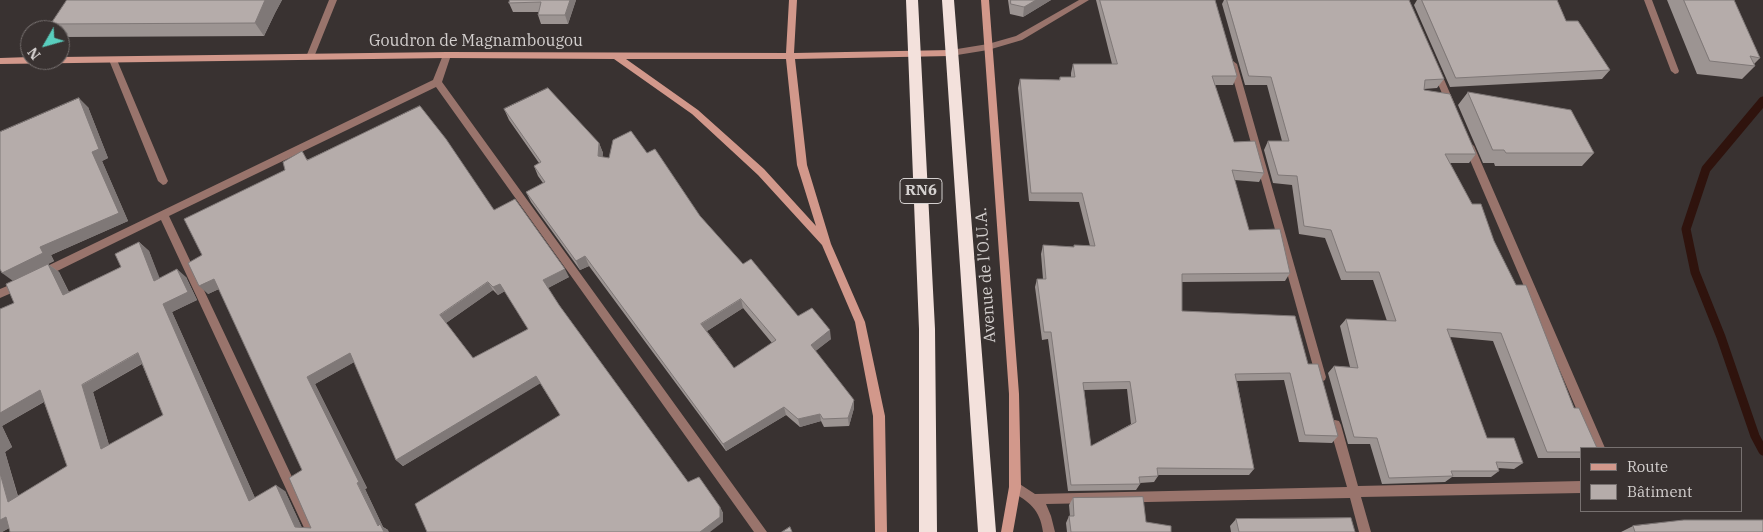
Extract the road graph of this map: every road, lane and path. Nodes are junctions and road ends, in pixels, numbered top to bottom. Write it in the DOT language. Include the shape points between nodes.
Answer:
graph roads {
  1 [pos="333,0"];
  2 [pos="794,0"];
  3 [pos="912,0"];
  4 [pos="948,0"];
  5 [pos="985,0"];
  6 [pos="1085,0"];
  7 [pos="1648,0"];
  8 [pos="988,47"];
  9 [pos="951,53"];
  10 [pos="915,54"];
  11 [pos="447,55"];
  12 [pos="616,56"];
  13 [pos="790,56"];
  14 [pos="310,57"];
  15 [pos="1231,57"];
  16 [pos="113,60"];
  17 [pos="0,61"];
  18 [pos="1434,64"];
  19 [pos="1675,71"];
  20 [pos="437,82"];
  21 [pos="1457,119"];
  22 [pos="1465,137"];
  23 [pos="164,182"];
  24 [pos="164,214"];
  25 [pos="826,244"];
  26 [pos="0,294"];
  27 [pos="1324,388"];
  28 [pos="1332,416"];
  29 [pos="1599,447"];
  30 [pos="1015,487"];
  31 [pos="1580,487"];
  32 [pos="1354,492"];
  33 [pos="1036,499"];
  34 [pos="312,532"];
  35 [pos="761,532"];
  36 [pos="881,532"];
  37 [pos="928,532"];
  38 [pos="987,532"];
  39 [pos="1007,532"];
  40 [pos="1049,532"];
  41 [pos="1365,532"];
  1 -- 14 [label="street"];
  2 -- 13 [label="street"];
  3 -- 10 [label="highway, RN6"];
  4 -- 9 [label="highway, Avenue de l'O.U.A. / RN6"];
  5 -- 8 [label="street, Avenue de l'O.U.A."];
  6 -- 8 [label="street" via="1018,38"];
  7 -- 19 [label="street"];
  8 -- 9 [label="street"];
  8 -- 30 [label="street, Avenue de l'O.U.A." via="1014,394"];
  9 -- 10 [label="street, Goudron de Magnambougou"];
  9 -- 38 [label="highway, Avenue de l'O.U.A. / RN6"];
  10 -- 13 [label="street, Goudron de Magnambougou"];
  10 -- 37 [label="highway, RN6" via="927,329"];
  11 -- 12 [label="street, Goudron de Magnambougou"];
  11 -- 14 [label="street, Goudron de Magnambougou"];
  11 -- 20 [label="street"];
  12 -- 13 [label="street, Goudron de Magnambougou"];
  12 -- 25 [label="street" via="695,112 761,172"];
  13 -- 25 [label="street" via="802,165"];
  14 -- 16 [label="street, Goudron de Magnambougou"];
  15 -- 27 [label="street"];
  16 -- 17 [label="street, Goudron de Magnambougou"];
  16 -- 23 [label="street"];
  18 -- 21 [label="street"];
  20 -- 24 [label="street"];
  20 -- 35 [label="street"];
  22 -- 29 [label="street"];
  24 -- 26 [label="street"];
  24 -- 34 [label="street"];
  25 -- 36 [label="street" via="860,322 879,416"];
  28 -- 32 [label="street"];
  30 -- 33 [label="street"];
  30 -- 39 [label="street, Avenue de l'O.U.A."];
  31 -- 32 [label="street"];
  32 -- 33 [label="street"];
  32 -- 41 [label="street"];
  33 -- 40 [label="street" via="1048,521"];
}
